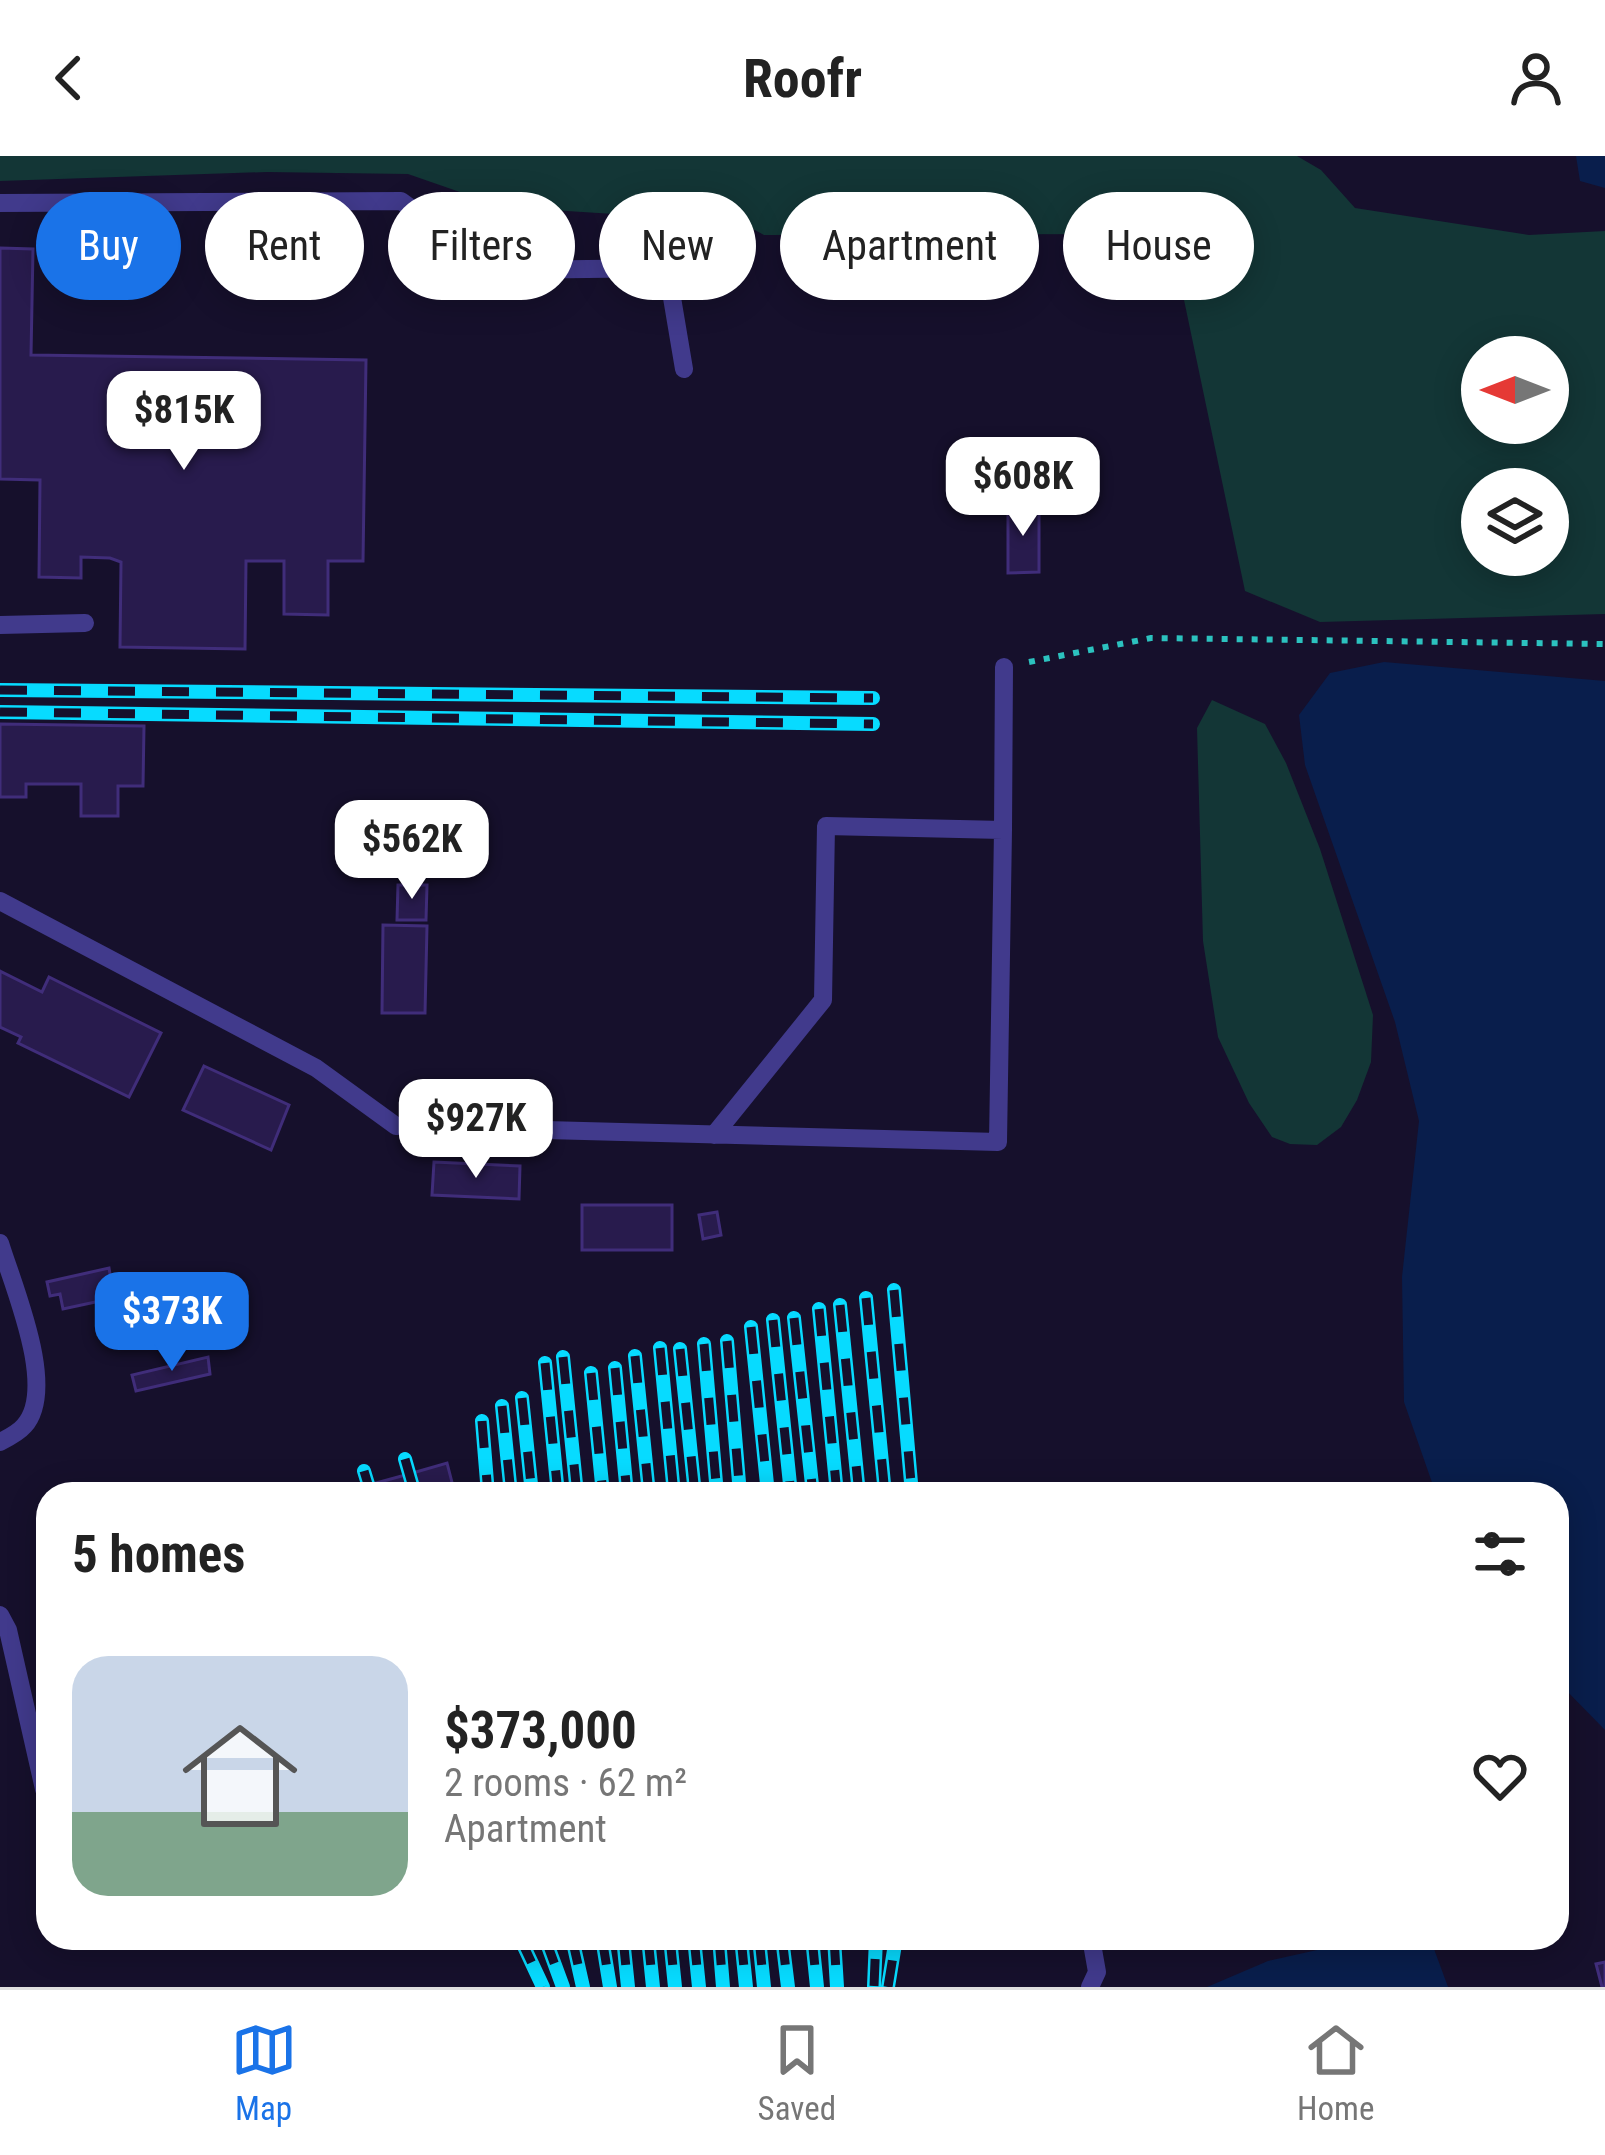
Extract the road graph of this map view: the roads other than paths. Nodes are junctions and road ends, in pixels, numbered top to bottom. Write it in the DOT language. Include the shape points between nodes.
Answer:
graph roads {
  1 [pos="0,203"];
  2 [pos="684,369"];
  3 [pos="85,623"];
  4 [pos="0,625"];
  5 [pos="1004,667"];
  6 [pos="1003,830"];
  7 [pos="0,901"];
  8 [pos="714,1135"];
  9 [pos="2,1255"];
  10 [pos="0,1442"];
  11 [pos="0,1615"];
  12 [pos="36,1754"];
  13 [pos="1093,1950"];
  14 [pos="1090,1987"];
  1 -- 2 [label="lane" via="401,201 507,270 667,268"];
  3 -- 4 [label="lane"];
  5 -- 6 [label="lane"];
  6 -- 8 [label="lane" via="826,826 823,1000"];
  6 -- 8 [label="lane" via="998,1142"];
  7 -- 8 [label="lane" via="316,1068 396,1126"];
  9 -- 10 [label="lane" via="38,1367 26,1424"];
  11 -- 12 [label="lane"];
  13 -- 14 [label="lane"];
}
